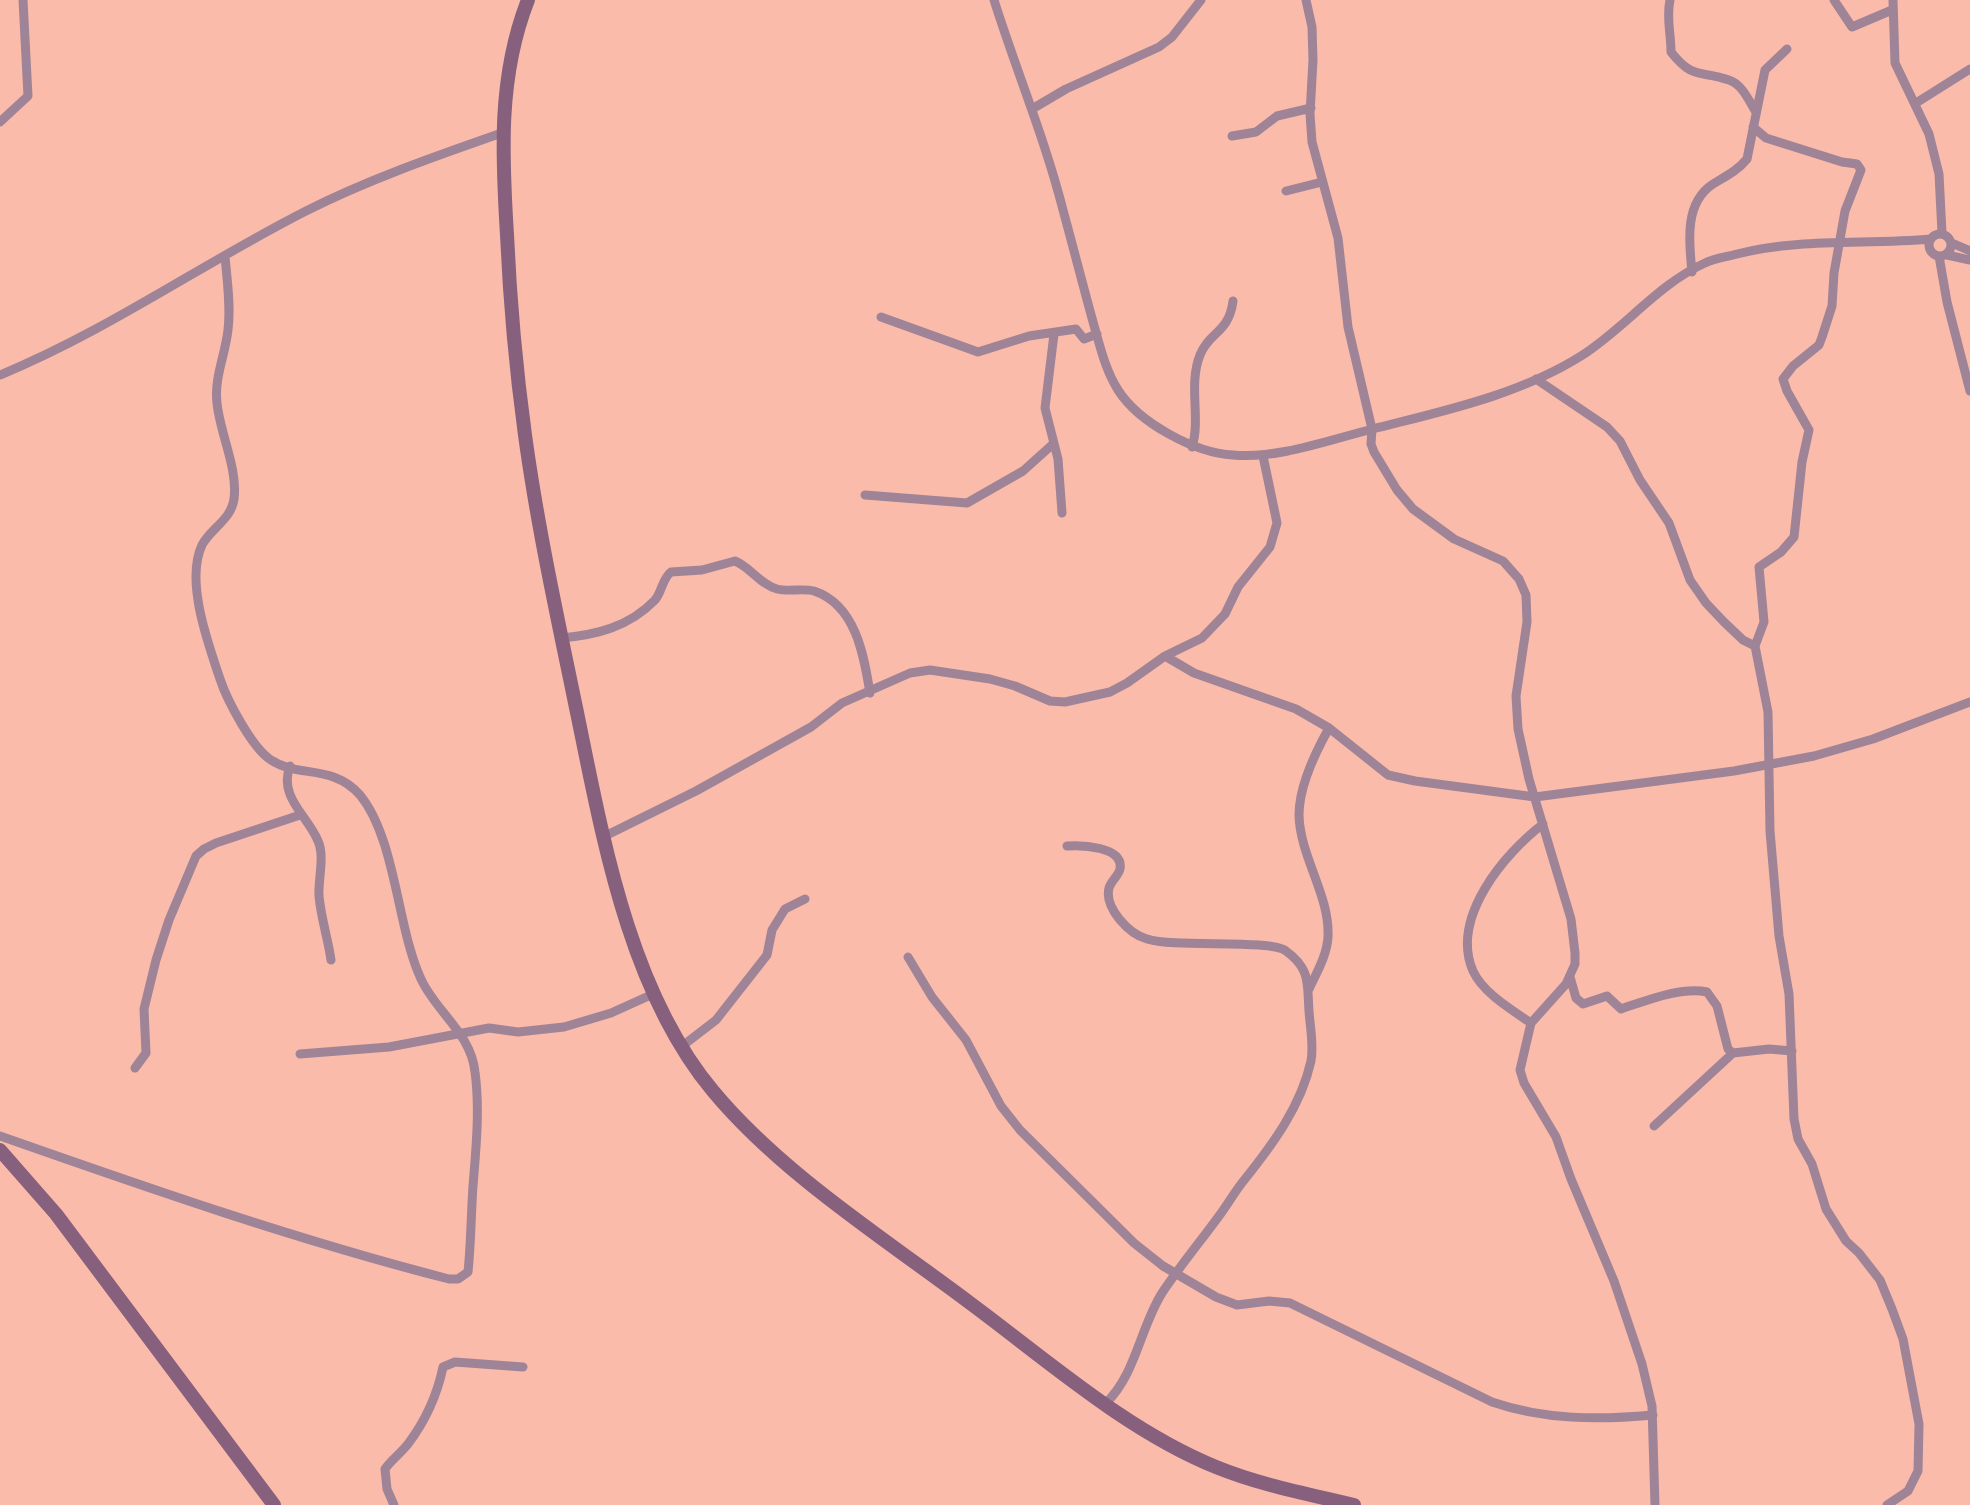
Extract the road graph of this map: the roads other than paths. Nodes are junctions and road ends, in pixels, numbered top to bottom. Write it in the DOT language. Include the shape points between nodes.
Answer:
graph roads {
  1 [pos="23,0"];
  2 [pos="528,0"];
  3 [pos="994,0"];
  4 [pos="1201,0"];
  5 [pos="1306,0"];
  6 [pos="1670,0"];
  7 [pos="1834,0"];
  8 [pos="1892,5"];
  9 [pos="1787,49"];
  10 [pos="1970,69"];
  11 [pos="1916,104"];
  12 [pos="1311,108"];
  13 [pos="1032,109"];
  14 [pos="1756,112"];
  15 [pos="0,122"];
  16 [pos="1753,127"];
  17 [pos="502,133"];
  18 [pos="1232,136"];
  19 [pos="1322,182"];
  20 [pos="1286,191"];
  21 [pos="1942,233"];
  22 [pos="1931,239"];
  23 [pos="1905,241"];
  24 [pos="1839,242"];
  25 [pos="1952,243"];
  26 [pos="1930,250"];
  27 [pos="1970,251"];
  28 [pos="1943,255"];
  29 [pos="225,256"];
  30 [pos="1970,260"];
  31 [pos="1692,272"];
  32 [pos="1233,301"];
  33 [pos="881,317"];
  34 [pos="1054,334"];
  35 [pos="1097,334"];
  36 [pos="0,363"];
  37 [pos="2,374"];
  38 [pos="1536,379"];
  39 [pos="1970,391"];
  40 [pos="1372,429"];
  41 [pos="1053,444"];
  42 [pos="1192,447"];
  43 [pos="1263,456"];
  44 [pos="865,495"];
  45 [pos="1062,513"];
  46 [pos="561,638"];
  47 [pos="1755,646"];
  48 [pos="1166,656"];
  49 [pos="870,693"];
  50 [pos="1970,702"];
  51 [pos="1329,728"];
  52 [pos="1769,764"];
  53 [pos="290,766"];
  54 [pos="1535,797"];
  55 [pos="300,815"];
  56 [pos="1543,824"];
  57 [pos="603,837"];
  58 [pos="1067,846"];
  59 [pos="805,899"];
  60 [pos="908,957"];
  61 [pos="331,960"];
  62 [pos="1570,977"];
  63 [pos="1308,991"];
  64 [pos="653,994"];
  65 [pos="1531,1023"];
  66 [pos="460,1032"];
  67 [pos="681,1047"];
  68 [pos="1792,1052"];
  69 [pos="1733,1053"];
  70 [pos="300,1054"];
  71 [pos="135,1068"];
  72 [pos="1654,1126"];
  73 [pos="0,1136"];
  74 [pos="0,1150"];
  75 [pos="1176,1272"];
  76 [pos="523,1367"];
  77 [pos="1106,1403"];
  78 [pos="1653,1415"];
  79 [pos="274,1505"];
  80 [pos="394,1505"];
  81 [pos="1354,1505"];
  82 [pos="1654,1505"];
  83 [pos="1887,1505"];
  1 -- 15 [label="street" via="28,96"];
  2 -- 17 [label="main road" via="509,64"];
  3 -- 13 [label="street"];
  4 -- 13 [label="street" via="1172,37 1159,47 1066,89"];
  5 -- 12 [label="street" via="1313,49"];
  6 -- 14 [label="street" via="1666,17 1671,52 1693,72 1731,80 1745,93"];
  7 -- 8 [label="street" via="1852,27"];
  8 -- 11 [label="street" via="1895,63"];
  9 -- 14 [label="street" via="1765,70"];
  10 -- 11 [label="street"];
  11 -- 21 [label="street" via="1939,174"];
  12 -- 18 [label="street" via="1277,116 1256,132"];
  12 -- 19 [label="street" via="1312,141"];
  13 -- 35 [label="street"];
  14 -- 16 [label="street"];
  16 -- 24 [label="street" via="1766,138 1860,166"];
  16 -- 31 [label="street" via="1747,159 1702,194 1695,209 1688,231"];
  17 -- 29 [label="street" via="315,207"];
  17 -- 46 [label="main road" via="511,319 521,405 532,487"];
  19 -- 20 [label="street"];
  19 -- 40 [label="street" via="1338,238 1348,327"];
  21 -- 22 [label="street"];
  21 -- 25 [label="street"];
  22 -- 23 [label="street"];
  22 -- 26 [label="street"];
  23 -- 24 [label="street"];
  23 -- 26 [label="street"];
  24 -- 31 [label="street" via="1754,250 1704,263"];
  24 -- 47 [label="street" via="1832,306 1819,345 1792,366 1783,379 1809,430 1794,537 1759,567 1764,622"];
  25 -- 27 [label="street"];
  25 -- 28 [label="street"];
  26 -- 28 [label="street"];
  28 -- 30 [label="street"];
  28 -- 39 [label="street" via="1947,302"];
  29 -- 37 [label="street" via="60,348"];
  29 -- 53 [label="street" via="229,327 217,396 234,498 229,515 200,550 196,593 221,683 234,709 270,760"];
  31 -- 38 [label="street" via="1668,286 1600,343"];
  32 -- 42 [label="street" via="1227,324 1200,355 1194,410 1198,432"];
  33 -- 34 [label="street" via="978,352 1029,336"];
  34 -- 35 [label="street" via="1076,329 1084,339"];
  34 -- 41 [label="street" via="1045,408"];
  35 -- 42 [label="street" via="1110,374 1131,408"];
  36 -- 37 [label="street"];
  38 -- 40 [label="street"];
  38 -- 47 [label="street" via="1607,427 1620,441 1669,523 1690,580 1724,622"];
  40 -- 43 [label="street"];
  40 -- 54 [label="street" via="1374,452 1413,509 1454,539 1503,561 1523,587 1527,622 1518,677 1517,716 1520,744"];
  41 -- 44 [label="street" via="1023,471 967,503"];
  41 -- 45 [label="street" via="1058,459"];
  42 -- 43 [label="street" via="1233,456"];
  43 -- 48 [label="street" via="1276,514 1270,547 1238,587 1225,614 1202,638"];
  46 -- 49 [label="street" via="596,635 627,621 657,598 671,572 702,570 735,561 776,589 815,592 837,606 856,635"];
  46 -- 57 [label="main road"];
  47 -- 52 [label="street" via="1768,712"];
  48 -- 49 [label="street" via="1110,692 1065,702 1050,701 990,679 930,670 891,679"];
  48 -- 51 [label="street" via="1194,674 1296,709"];
  49 -- 57 [label="street" via="842,703 811,727"];
  50 -- 52 [label="street" via="1874,739"];
  51 -- 54 [label="street" via="1388,775"];
  51 -- 63 [label="street" via="1302,791 1299,812 1328,928 1324,956"];
  52 -- 54 [label="street"];
  52 -- 68 [label="street" via="1770,831"];
  53 -- 55 [label="street" via="286,775 288,786"];
  53 -- 66 [label="street" via="328,774 359,795 375,821 421,981"];
  54 -- 56 [label="street"];
  55 -- 61 [label="street" via="320,843 319,898"];
  55 -- 71 [label="street" via="216,843 196,856 168,920 156,960 144,1009 146,1053"];
  56 -- 62 [label="street" via="1573,930 1575,964"];
  56 -- 65 [label="street" via="1521,841 1478,900 1471,917 1468,948 1474,973 1496,997"];
  57 -- 64 [label="main road"];
  58 -- 63 [label="street" via="1092,845 1110,853 1119,863 1108,902 1136,935 1148,940 1286,950 1308,978"];
  59 -- 67 [label="street" via="785,909 772,930 767,955 716,1020"];
  60 -- 75 [label="street" via="966,1040 1000,1106 1020,1130 1134,1243"];
  62 -- 65 [label="street"];
  62 -- 69 [label="street" via="1576,998 1583,1004 1607,996 1621,1009 1684,992 1707,992 1717,1006 1728,1049"];
  63 -- 75 [label="street" via="1312,1050 1300,1096 1265,1156"];
  64 -- 66 [label="street" via="579,1024 535,1031 489,1028"];
  64 -- 67 [label="main road"];
  65 -- 78 [label="street" via="1520,1062 1522,1077 1556,1137 1614,1281 1642,1364"];
  66 -- 70 [label="street" via="389,1047"];
  66 -- 73 [label="street" via="475,1070 477,1105 468,1272 458,1279 369,1258"];
  67 -- 77 [label="main road" via="714,1093 811,1184"];
  68 -- 69 [label="street" via="1769,1049"];
  68 -- 83 [label="street" via="1792,1103 1798,1139 1812,1164 1826,1209 1846,1241 1880,1280 1903,1339 1914,1385 1920,1443 1918,1471 1908,1491"];
  69 -- 72 [label="street"];
  74 -- 79 [label="main road" via="56,1214"];
  75 -- 77 [label="street" via="1152,1310 1119,1390"];
  75 -- 78 [label="street" via="1237,1305 1269,1300 1290,1303 1461,1388 1518,1411 1592,1418"];
  76 -- 80 [label="street" via="455,1362 443,1367 430,1410 408,1444 385,1469 385,1482"];
  77 -- 81 [label="main road" via="1171,1445 1214,1466 1260,1482"];
  78 -- 82 [label="street"];
}
